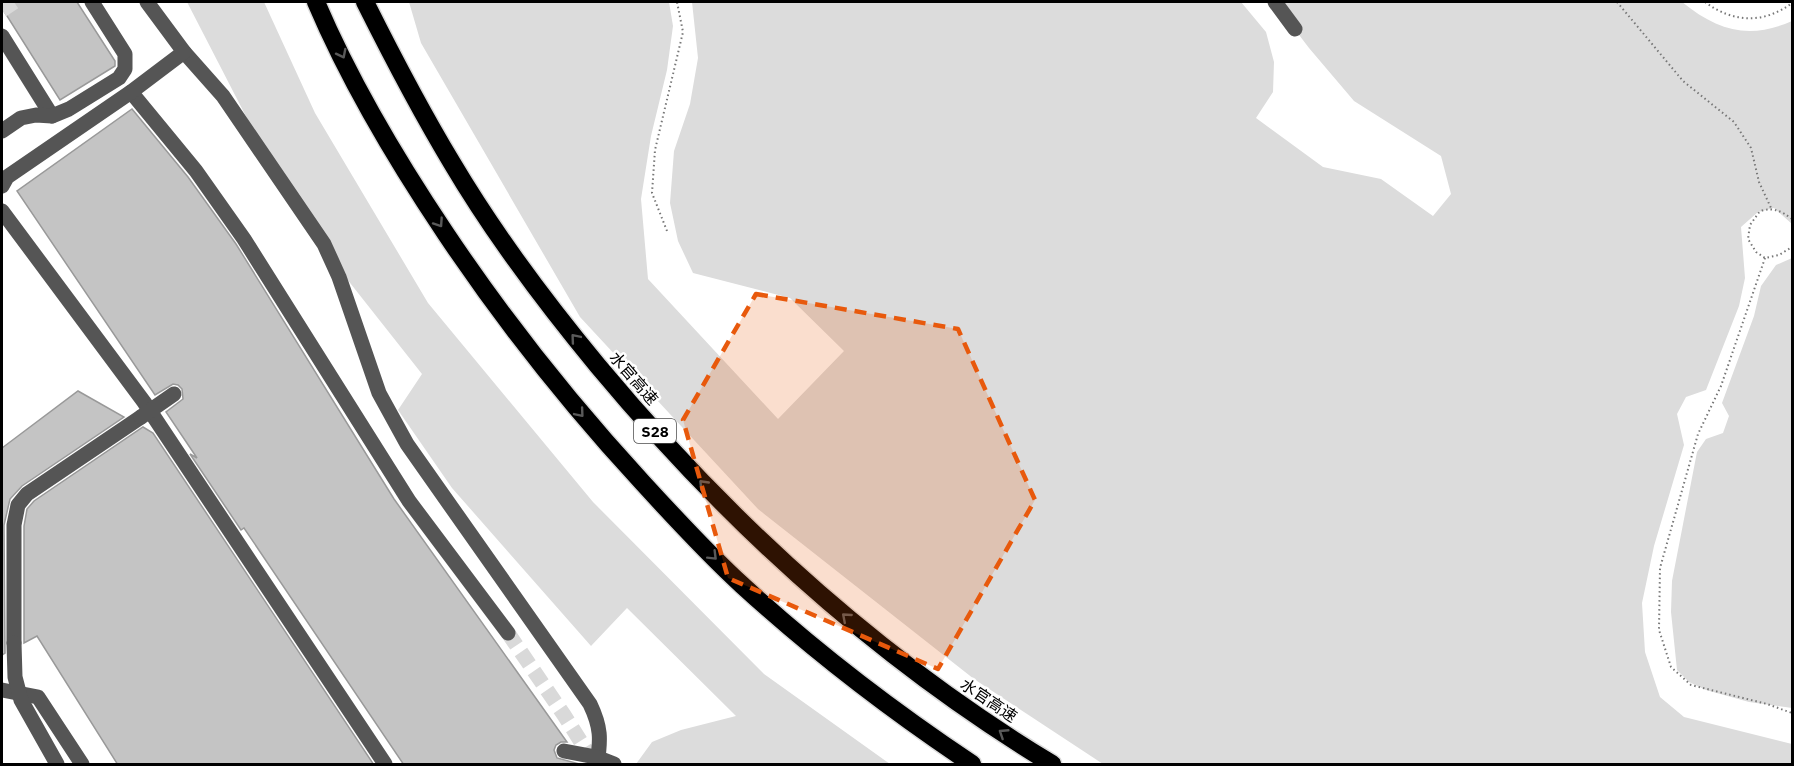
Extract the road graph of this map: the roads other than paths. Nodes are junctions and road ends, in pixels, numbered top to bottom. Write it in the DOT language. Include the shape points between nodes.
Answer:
graph roads {
  1 [pos="92,2"];
  2 [pos="147,2"];
  3 [pos="316,2"];
  4 [pos="365,2"];
  5 [pos="1275,2"];
  6 [pos="1295,29"];
  7 [pos="2,36"];
  8 [pos="184,52"];
  9 [pos="131,92"];
  10 [pos="52,116"];
  11 [pos="2,131"];
  12 [pos="2,186"];
  13 [pos="2,211"];
  14 [pos="178,392"];
  15 [pos="508,633"];
  16 [pos="2,690"];
  17 [pos="564,751"];
  18 [pos="57,765"];
  19 [pos="82,765"];
  20 [pos="385,765"];
  21 [pos="597,765"];
  22 [pos="614,765"];
  23 [pos="972,765"];
  24 [pos="1052,765"];
  1 -- 10 [label="lane" via="125,54 125,69 119,78"];
  2 -- 8 [label="lane"];
  3 -- 23 [label="highway, S28, one-way" via="364,99 416,188 531,354 594,430 741,584 829,660"];
  24 -- 4 [label="highway, 水官高速 / S28, one-way" via="951,699 855,625 770,552 627,401 508,249 459,174"];
  5 -- 6 [label="lane"];
  7 -- 10 [label="lane"];
  8 -- 9 [label="lane"];
  8 -- 21 [label="lane" via="224,96 324,244 379,393 407,444 590,704 599,723"];
  9 -- 12 [label="lane" via="7,177"];
  9 -- 15 [label="lane" via="196,171 244,239 409,501"];
  10 -- 11 [label="lane" via="21,118"];
  13 -- 20 [label="lane" via="144,402"];
  14 -- 18 [label="lane, bridge" via="27,494 18,505 14,525 15,677 21,700"];
  16 -- 19 [label="lane" via="38,697"];
  17 -- 22 [label="lane, bridge"];
}
